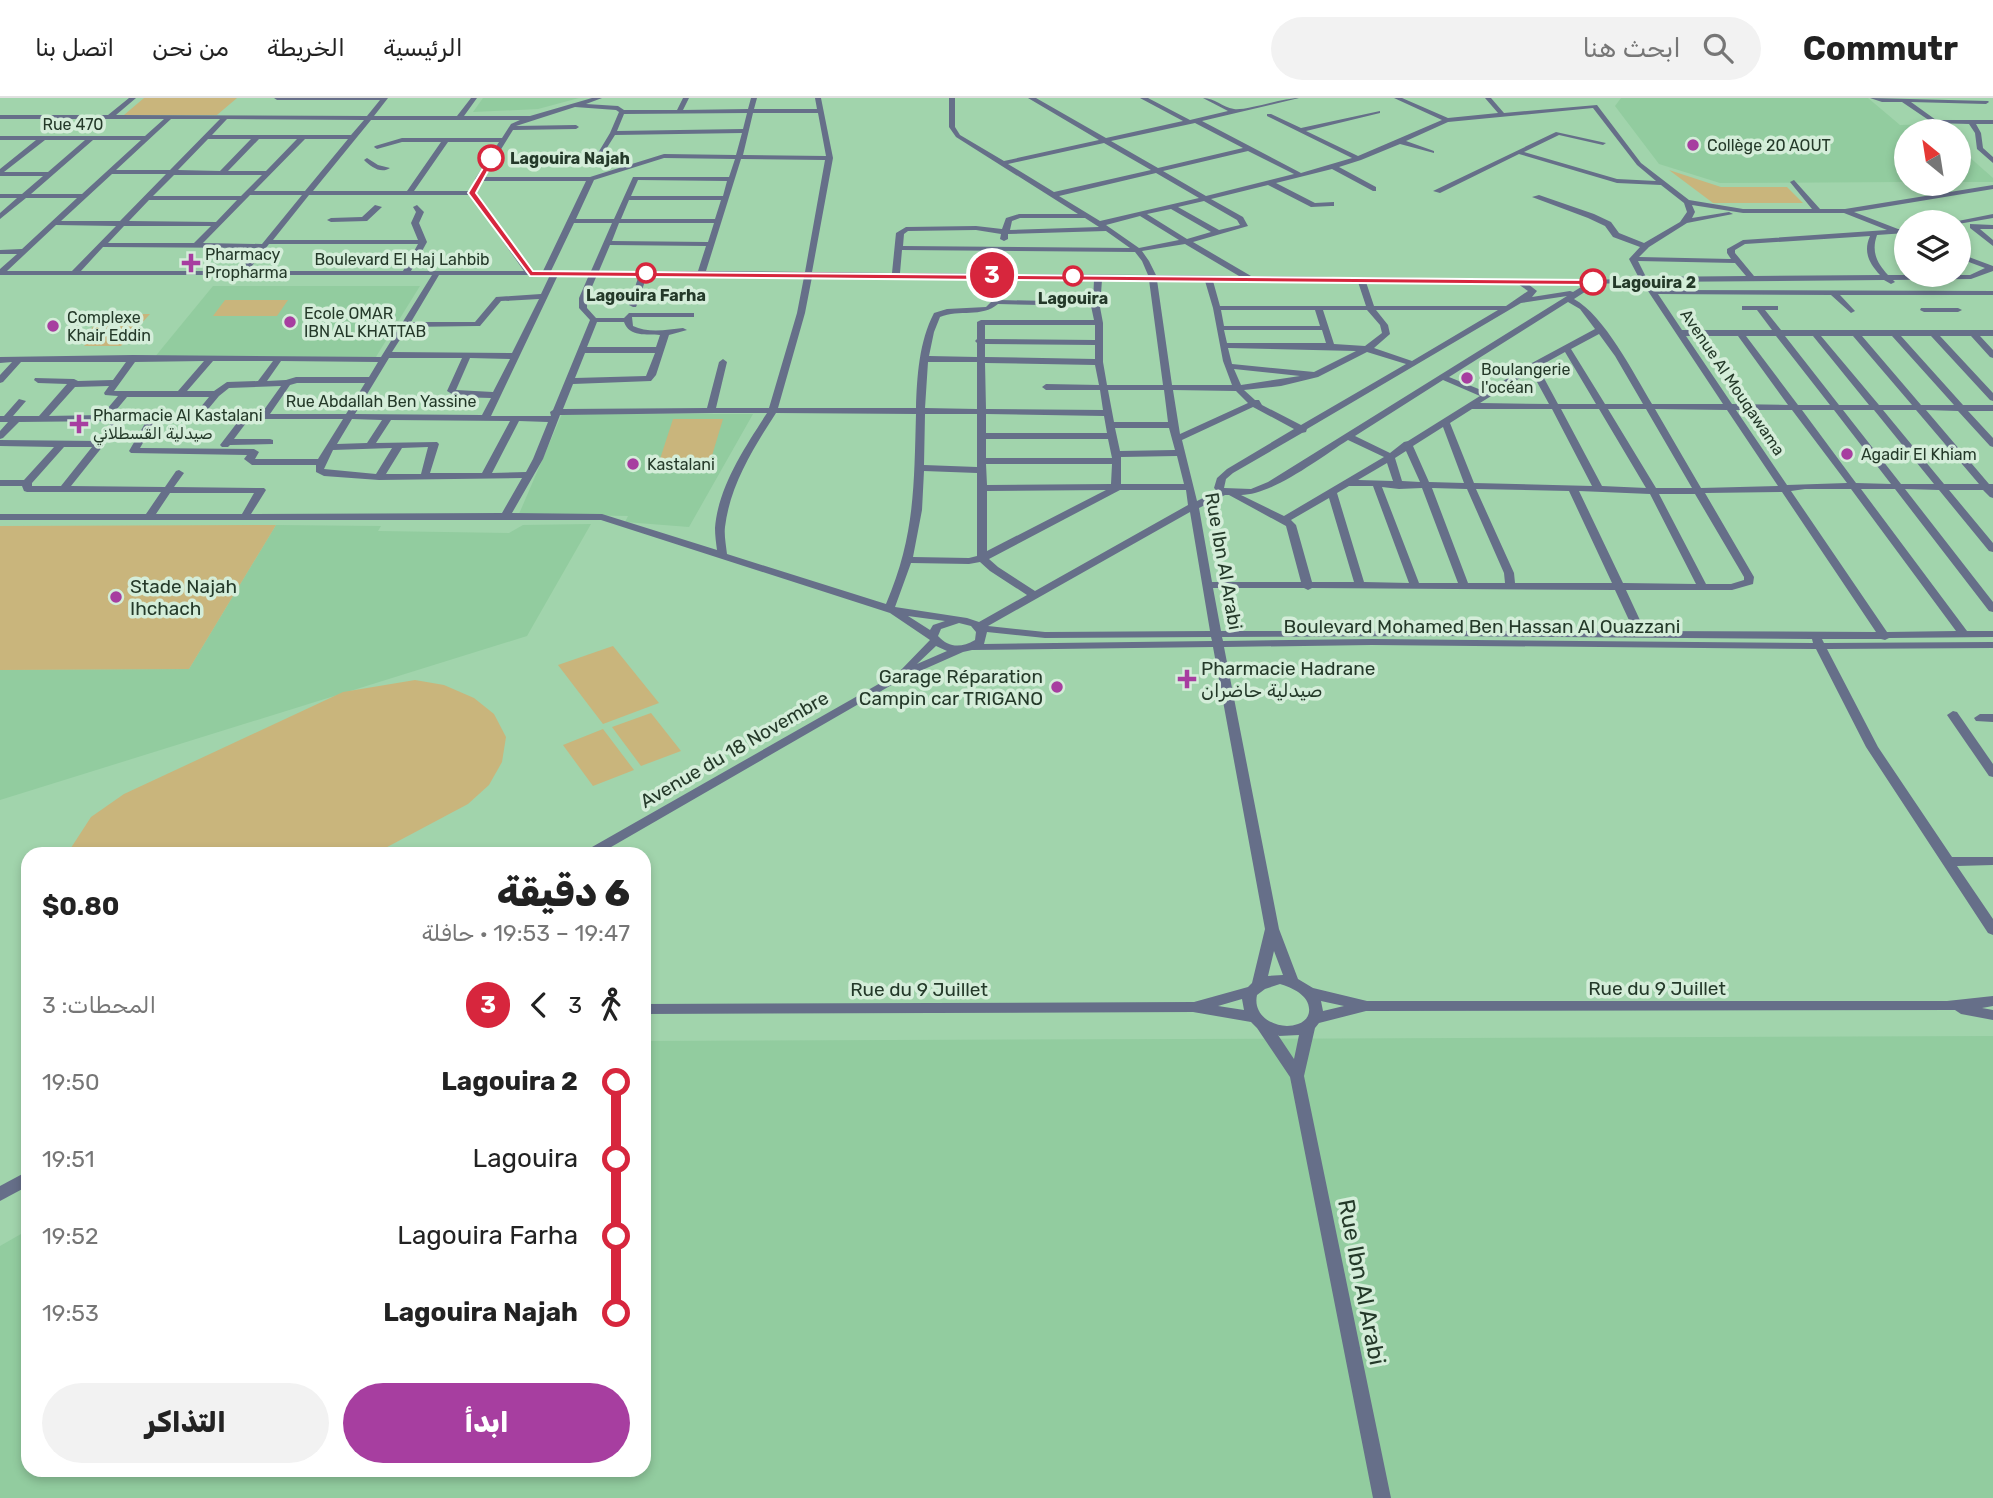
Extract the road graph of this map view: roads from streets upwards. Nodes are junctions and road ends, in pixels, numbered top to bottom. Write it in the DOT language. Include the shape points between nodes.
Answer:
graph roads {
  1 [pos="134,98"];
  2 [pos="278,98"];
  3 [pos="385,98"];
  4 [pos="474,98"];
  5 [pos="599,98"];
  6 [pos="686,98"];
  7 [pos="754,98"];
  8 [pos="818,98"];
  9 [pos="951,98"];
  10 [pos="1031,98"];
  11 [pos="1143,98"];
  12 [pos="1206,98"];
  13 [pos="1296,98"];
  14 [pos="1397,98"];
  15 [pos="1488,98"];
  16 [pos="1547,98"];
  17 [pos="1600,98"];
  18 [pos="1873,98"];
  19 [pos="617,99"];
  20 [pos="1902,99"];
  21 [pos="1984,100"];
  22 [pos="573,105"];
  23 [pos="1595,106"];
  24 [pos="619,110"];
  25 [pos="1548,110"];
  26 [pos="1992,110"];
  27 [pos="750,111"];
  28 [pos="821,111"];
  29 [pos="679,112"];
  30 [pos="1234,112"];
  31 [pos="1378,112"];
  32 [pos="1269,115"];
  33 [pos="1503,115"];
  34 [pos="0,117"];
  35 [pos="24,117"];
  36 [pos="110,117"];
  37 [pos="170,117"];
  38 [pos="226,117"];
  39 [pos="369,117"];
  40 [pos="460,117"];
  41 [pos="530,118"];
  42 [pos="1931,119"];
  43 [pos="1447,120"];
  44 [pos="1192,121"];
  45 [pos="1971,122"];
  46 [pos="1993,122"];
  47 [pos="576,127"];
  48 [pos="511,128"];
  49 [pos="1300,130"];
  50 [pos="746,131"];
  51 [pos="613,133"];
  52 [pos="0,136"];
  53 [pos="207,137"];
  54 [pos="257,137"];
  55 [pos="303,137"];
  56 [pos="352,137"];
  57 [pos="43,138"];
  58 [pos="91,138"];
  59 [pos="146,138"];
  60 [pos="446,140"];
  61 [pos="501,141"];
  62 [pos="1104,141"];
  63 [pos="1399,141"];
  64 [pos="1603,143"];
  65 [pos="377,147"];
  66 [pos="1248,149"];
  67 [pos="1432,152"];
  68 [pos="1518,152"];
  69 [pos="601,153"];
  70 [pos="664,156"];
  71 [pos="702,156"];
  72 [pos="739,156"];
  73 [pos="830,158"];
  74 [pos="1359,159"];
  75 [pos="367,160"];
  76 [pos="1993,161"];
  77 [pos="1001,164"];
  78 [pos="1333,167"];
  79 [pos="387,169"];
  80 [pos="1156,171"];
  81 [pos="108,172"];
  82 [pos="0,173"];
  83 [pos="170,173"];
  84 [pos="266,173"];
  85 [pos="608,173"];
  86 [pos="47,174"];
  87 [pos="221,174"];
  88 [pos="1300,175"];
  89 [pos="635,178"];
  90 [pos="652,178"];
  91 [pos="692,178"];
  92 [pos="479,179"];
  93 [pos="591,179"];
  94 [pos="732,179"];
  95 [pos="1794,182"];
  96 [pos="1270,183"];
  97 [pos="1662,183"];
  98 [pos="1373,189"];
  99 [pos="1992,189"];
  100 [pos="1437,191"];
  101 [pos="306,193"];
  102 [pos="409,193"];
  103 [pos="472,193"];
  104 [pos="245,195"];
  105 [pos="1052,195"];
  106 [pos="0,196"];
  107 [pos="23,196"];
  108 [pos="83,196"];
  109 [pos="672,197"];
  110 [pos="1536,197"];
  111 [pos="145,198"];
  112 [pos="627,198"];
  113 [pos="724,198"];
  114 [pos="1206,198"];
  115 [pos="1687,202"];
  116 [pos="1331,204"];
  117 [pos="681,205"];
  118 [pos="1173,206"];
  119 [pos="378,207"];
  120 [pos="417,207"];
  121 [pos="1817,210"];
  122 [pos="1744,211"];
  123 [pos="1845,211"];
  124 [pos="1141,214"];
  125 [pos="1085,216"];
  126 [pos="1993,216"];
  127 [pos="0,217"];
  128 [pos="331,220"];
  129 [pos="356,220"];
  130 [pos="1971,220"];
  131 [pos="572,221"];
  132 [pos="618,221"];
  133 [pos="716,221"];
  134 [pos="1687,221"];
  135 [pos="53,223"];
  136 [pos="122,223"];
  137 [pos="217,224"];
  138 [pos="1973,226"];
  139 [pos="351,227"];
  140 [pos="1103,227"];
  141 [pos="1993,227"];
  142 [pos="1894,230"];
  143 [pos="1005,232"];
  144 [pos="1218,233"];
  145 [pos="1894,233"];
  146 [pos="1874,234"];
  147 [pos="670,236"];
  148 [pos="1187,241"];
  149 [pos="423,242"];
  150 [pos="653,242"];
  151 [pos="609,243"];
  152 [pos="267,244"];
  153 [pos="709,244"];
  154 [pos="1993,244"];
  155 [pos="101,246"];
  156 [pos="196,246"];
  157 [pos="1645,246"];
  158 [pos="898,248"];
  159 [pos="1002,249"];
  160 [pos="1138,250"];
  161 [pos="0,251"];
  162 [pos="23,251"];
  163 [pos="643,251"];
  164 [pos="664,251"];
  165 [pos="1993,256"];
  166 [pos="1633,259"];
  167 [pos="1971,260"];
  168 [pos="1735,261"];
  169 [pos="1975,261"];
  170 [pos="1993,268"];
  171 [pos="0,273"];
  172 [pos="74,273"];
  173 [pos="406,273"];
  174 [pos="437,273"];
  175 [pos="530,273"];
  176 [pos="550,273"];
  177 [pos="596,273"];
  178 [pos="644,273"];
  179 [pos="241,274"];
  180 [pos="701,274"];
  181 [pos="808,274"];
  182 [pos="896,274"];
  183 [pos="994,275"];
  184 [pos="1098,277"];
  185 [pos="1752,279"];
  186 [pos="1887,279"];
  187 [pos="1153,280"];
  188 [pos="1209,280"];
  189 [pos="1644,280"];
  190 [pos="1252,281"];
  191 [pos="1363,281"];
  192 [pos="1521,282"];
  193 [pos="1595,282"];
  194 [pos="1580,291"];
  195 [pos="1653,292"];
  196 [pos="1833,292"];
  197 [pos="1901,292"];
  198 [pos="1993,293"];
  199 [pos="544,296"];
  200 [pos="583,298"];
  201 [pos="635,299"];
  202 [pos="668,299"];
  203 [pos="1568,299"];
  204 [pos="1521,301"];
  205 [pos="996,302"];
  206 [pos="1097,305"];
  207 [pos="1217,308"];
  208 [pos="1509,308"];
  209 [pos="1775,308"];
  210 [pos="987,309"];
  211 [pos="1745,309"];
  212 [pos="1759,309"];
  213 [pos="1319,310"];
  214 [pos="1371,310"];
  215 [pos="1924,310"];
  216 [pos="1939,310"];
  217 [pos="1958,310"];
  218 [pos="1851,311"];
  219 [pos="691,315"];
  220 [pos="629,318"];
  221 [pos="1947,318"];
  222 [pos="594,320"];
  223 [pos="981,321"];
  224 [pos="1099,323"];
  225 [pos="404,325"];
  226 [pos="1955,325"];
  227 [pos="1221,328"];
  228 [pos="1324,328"];
  229 [pos="683,330"];
  230 [pos="1600,330"];
  231 [pos="1680,332"];
  232 [pos="1778,332"];
  233 [pos="665,333"];
  234 [pos="1740,333"];
  235 [pos="1815,333"];
  236 [pos="1856,333"];
  237 [pos="1894,333"];
  238 [pos="1933,333"];
  239 [pos="1968,333"];
  240 [pos="1993,333"];
  241 [pos="979,341"];
  242 [pos="1100,342"];
  243 [pos="1223,345"];
  244 [pos="1331,346"];
  245 [pos="1566,347"];
  246 [pos="1367,349"];
  247 [pos="581,350"];
  248 [pos="661,350"];
  249 [pos="1993,355"];
  250 [pos="467,356"];
  251 [pos="516,356"];
  252 [pos="133,358"];
  253 [pos="279,358"];
  254 [pos="383,358"];
  255 [pos="926,359"];
  256 [pos="0,360"];
  257 [pos="19,360"];
  258 [pos="56,360"];
  259 [pos="209,360"];
  260 [pos="980,360"];
  261 [pos="723,362"];
  262 [pos="1099,362"];
  263 [pos="1414,364"];
  264 [pos="1230,366"];
  265 [pos="1533,366"];
  266 [pos="1315,376"];
  267 [pos="1443,377"];
  268 [pos="0,380"];
  269 [pos="371,380"];
  270 [pos="570,381"];
  271 [pos="115,383"];
  272 [pos="286,383"];
  273 [pos="73,384"];
  274 [pos="261,384"];
  275 [pos="1103,386"];
  276 [pos="1046,387"];
  277 [pos="1167,387"];
  278 [pos="1238,388"];
  279 [pos="125,394"];
  280 [pos="180,394"];
  281 [pos="216,394"];
  282 [pos="496,395"];
  283 [pos="1488,396"];
  284 [pos="1993,398"];
  285 [pos="22,401"];
  286 [pos="1255,402"];
  287 [pos="1471,406"];
  288 [pos="1555,406"];
  289 [pos="1601,406"];
  290 [pos="1650,407"];
  291 [pos="1730,407"];
  292 [pos="1795,407"];
  293 [pos="1835,407"];
  294 [pos="1878,407"];
  295 [pos="1919,407"];
  296 [pos="1961,407"];
  297 [pos="1993,408"];
  298 [pos="710,412"];
  299 [pos="772,412"];
  300 [pos="920,412"];
  301 [pos="982,412"];
  302 [pos="1108,413"];
  303 [pos="554,415"];
  304 [pos="198,416"];
  305 [pos="264,416"];
  306 [pos="349,416"];
  307 [pos="153,417"];
  308 [pos="246,417"];
  309 [pos="388,417"];
  310 [pos="486,417"];
  311 [pos="41,418"];
  312 [pos="105,418"];
  313 [pos="120,418"];
  314 [pos="516,418"];
  315 [pos="7,419"];
  316 [pos="1445,422"];
  317 [pos="1174,425"];
  318 [pos="1303,430"];
  319 [pos="1112,431"];
  320 [pos="0,436"];
  321 [pos="982,436"];
  322 [pos="1348,436"];
  323 [pos="1177,439"];
  324 [pos="227,442"];
  325 [pos="265,442"];
  326 [pos="0,443"];
  327 [pos="61,443"];
  328 [pos="101,444"];
  329 [pos="399,444"];
  330 [pos="1407,444"];
  331 [pos="1993,444"];
  332 [pos="331,447"];
  333 [pos="369,447"];
  334 [pos="221,452"];
  335 [pos="254,452"];
  336 [pos="1181,453"];
  337 [pos="1390,456"];
  338 [pos="1116,458"];
  339 [pos="321,462"];
  340 [pos="982,466"];
  341 [pos="920,468"];
  342 [pos="179,473"];
  343 [pos="425,475"];
  344 [pos="527,475"];
  345 [pos="379,477"];
  346 [pos="485,477"];
  347 [pos="0,483"];
  348 [pos="27,483"];
  349 [pos="1346,483"];
  350 [pos="1377,485"];
  351 [pos="1399,486"];
  352 [pos="1942,486"];
  353 [pos="1190,487"];
  354 [pos="1427,487"];
  355 [pos="1471,487"];
  356 [pos="1853,487"];
  357 [pos="1898,487"];
  358 [pos="983,488"];
  359 [pos="1573,488"];
  360 [pos="1116,489"];
  361 [pos="1599,489"];
  362 [pos="1786,489"];
  363 [pos="63,490"];
  364 [pos="168,490"];
  365 [pos="1991,490"];
  366 [pos="1332,491"];
  367 [pos="1653,491"];
  368 [pos="1700,491"];
  369 [pos="1226,493"];
  370 [pos="1192,507"];
  371 [pos="149,516"];
  372 [pos="245,516"];
  373 [pos="505,516"];
  374 [pos="0,517"];
  375 [pos="1284,520"];
  376 [pos="1993,549"];
  377 [pos="722,556"];
  378 [pos="982,558"];
  379 [pos="909,560"];
  380 [pos="1207,585"];
  381 [pos="1415,585"];
  382 [pos="1464,585"];
  383 [pos="1360,586"];
  384 [pos="1510,586"];
  385 [pos="1616,586"];
  386 [pos="1702,586"];
  387 [pos="1308,587"];
  388 [pos="1036,596"];
  389 [pos="890,609"];
  390 [pos="1993,609"];
  391 [pos="958,621"];
  392 [pos="979,628"];
  393 [pos="1641,634"];
  394 [pos="1882,634"];
  395 [pos="1993,634"];
  396 [pos="1964,635"];
  397 [pos="934,639"];
  398 [pos="1215,639"];
  399 [pos="1818,641"];
  400 [pos="1993,645"];
  401 [pos="1891,646"];
  402 [pos="965,648"];
  403 [pos="898,677"];
  404 [pos="1953,715"];
  405 [pos="1993,773"];
  406 [pos="601,847"];
  407 [pos="1993,861"];
  408 [pos="1947,862"];
  409 [pos="1272,929"];
  410 [pos="1993,930"];
  411 [pos="1292,981"];
  412 [pos="1255,988"];
  413 [pos="1311,993"];
  414 [pos="1993,1001"];
  415 [pos="1367,1006"];
  416 [pos="1947,1006"];
  417 [pos="1194,1007"];
  418 [pos="651,1009"];
  419 [pos="1993,1015"];
  420 [pos="1259,1021"];
  421 [pos="1311,1023"];
  422 [pos="1297,1076"];
  423 [pos="21,1182"];
  424 [pos="0,1194"];
  425 [pos="1382,1498"];
  1 -- 36 [label="street"];
  2 -- 3 [label="street"];
  3 -- 39 [label="street"];
  4 -- 40 [label="street"];
  5 -- 22 [label="street"];
  6 -- 29 [label="street"];
  7 -- 27 [label="street"];
  8 -- 28 [label="street"];
  9 -- 77 [label="street, Rue Ibn Al Arabi" via="954,132"];
  10 -- 62 [label="street"];
  11 -- 44 [label="street"];
  12 -- 30 [label="street"];
  13 -- 30 [label="street"];
  14 -- 43 [label="street"];
  15 -- 33 [label="street"];
  16 -- 25 [label="street"];
  17 -- 23 [label="street"];
  18 -- 20 [label="street"];
  19 -- 24 [label="street"];
  20 -- 21 [label="street"];
  20 -- 42 [label="street"];
  21 -- 26 [label="street"];
  22 -- 24 [label="street"];
  22 -- 41 [label="street"];
  23 -- 25 [label="street"];
  23 -- 97 [label="street" via="1623,145"];
  24 -- 29 [label="street"];
  24 -- 51 [label="street"];
  25 -- 33 [label="street"];
  27 -- 28 [label="street"];
  27 -- 29 [label="street"];
  27 -- 50 [label="street"];
  28 -- 73 [label="street"];
  30 -- 44 [label="street"];
  31 -- 49 [label="street"];
  32 -- 49 [label="street"];
  33 -- 43 [label="street"];
  34 -- 35 [label="street"];
  35 -- 36 [label="street"];
  35 -- 52 [label="street"];
  36 -- 37 [label="street"];
  37 -- 38 [label="street"];
  37 -- 59 [label="street"];
  38 -- 39 [label="street"];
  38 -- 53 [label="street"];
  39 -- 40 [label="street"];
  39 -- 56 [label="street"];
  40 -- 41 [label="street"];
  41 -- 48 [label="street"];
  43 -- 63 [label="street"];
  44 -- 62 [label="street"];
  44 -- 66 [label="street"];
  45 -- 46 [label="street"];
  45 -- 76 [label="street" via="1980,149"];
  47 -- 48 [label="street"];
  48 -- 61 [label="street"];
  49 -- 74 [label="street"];
  50 -- 51 [label="street"];
  50 -- 72 [label="street"];
  51 -- 69 [label="street"];
  52 -- 57 [label="street, Rue 470"];
  53 -- 54 [label="street"];
  53 -- 83 [label="street"];
  54 -- 55 [label="street"];
  54 -- 87 [label="street"];
  55 -- 56 [label="street"];
  55 -- 84 [label="street"];
  56 -- 101 [label="street"];
  57 -- 58 [label="street, Rue 470"];
  57 -- 82 [label="street"];
  58 -- 59 [label="street, Rue 470"];
  58 -- 86 [label="street"];
  59 -- 81 [label="street"];
  60 -- 61 [label="street"];
  60 -- 65 [label="street" via="394,141"];
  60 -- 102 [label="street"];
  61 -- 92 [label="street"];
  62 -- 77 [label="street"];
  62 -- 80 [label="street"];
  63 -- 67 [label="street"];
  63 -- 74 [label="street"];
  64 -- 68 [label="street" via="1563,132"];
  66 -- 80 [label="street"];
  66 -- 88 [label="street"];
  68 -- 97 [label="street" via="1617,181"];
  68 -- 100 [label="street"];
  70 -- 71 [label="street"];
  70 -- 85 [label="street"];
  70 -- 90 [label="street"];
  71 -- 72 [label="street"];
  71 -- 91 [label="street"];
  72 -- 73 [label="street"];
  72 -- 94 [label="street"];
  73 -- 181 [label="street"];
  74 -- 78 [label="street"];
  75 -- 79 [label="street"];
  77 -- 105 [label="street, Rue Ibn Al Arabi"];
  78 -- 88 [label="street"];
  78 -- 98 [label="street"];
  80 -- 105 [label="street"];
  80 -- 114 [label="street"];
  81 -- 83 [label="street"];
  81 -- 108 [label="street"];
  82 -- 86 [label="street"];
  83 -- 87 [label="street"];
  83 -- 111 [label="street"];
  84 -- 87 [label="street"];
  84 -- 104 [label="street"];
  85 -- 89 [label="street"];
  85 -- 93 [label="street"];
  86 -- 107 [label="street"];
  88 -- 96 [label="street"];
  89 -- 90 [label="street"];
  89 -- 112 [label="street"];
  90 -- 91 [label="street"];
  91 -- 94 [label="street"];
  92 -- 93 [label="street"];
  92 -- 103 [label="street"];
  93 -- 131 [label="street"];
  94 -- 113 [label="street"];
  95 -- 121 [label="street"];
  96 -- 114 [label="street"];
  96 -- 116 [label="street" via="1314,205"];
  97 -- 115 [label="street"];
  99 -- 123 [label="street"];
  101 -- 102 [label="street"];
  101 -- 104 [label="street"];
  101 -- 152 [label="street"];
  102 -- 103 [label="street"];
  103 -- 175 [label="street"];
  104 -- 111 [label="street"];
  104 -- 137 [label="street"];
  105 -- 125 [label="street, Rue Ibn Al Arabi"];
  106 -- 107 [label="street"];
  107 -- 108 [label="street"];
  107 -- 127 [label="street"];
  108 -- 135 [label="street"];
  109 -- 112 [label="street"];
  109 -- 113 [label="street"];
  109 -- 117 [label="street"];
  110 -- 157 [label="street" via="1591,216 1608,224 1616,235"];
  111 -- 136 [label="street"];
  112 -- 132 [label="street"];
  113 -- 133 [label="street"];
  114 -- 118 [label="street"];
  114 -- 144 [label="street" via="1244,222 1243,227"];
  115 -- 122 [label="street"];
  115 -- 134 [label="street" via="1692,216"];
  118 -- 124 [label="street"];
  118 -- 144 [label="street"];
  119 -- 129 [label="street" via="367,218"];
  120 -- 149 [label="street" via="420,212 415,223"];
  121 -- 122 [label="street"];
  121 -- 123 [label="street"];
  122 -- 134 [label="street"];
  123 -- 142 [label="street"];
  124 -- 140 [label="street"];
  124 -- 148 [label="street"];
  125 -- 140 [label="street, Rue Ibn Al Arabi"];
  125 -- 143 [label="street" via="1019,216 1009,220"];
  126 -- 130 [label="street"];
  128 -- 129 [label="street"];
  129 -- 139 [label="street"];
  131 -- 132 [label="street"];
  131 -- 176 [label="street"];
  132 -- 133 [label="street"];
  132 -- 151 [label="street"];
  133 -- 153 [label="street"];
  134 -- 157 [label="street"];
  135 -- 136 [label="street"];
  135 -- 162 [label="street"];
  136 -- 137 [label="street"];
  136 -- 155 [label="street"];
  137 -- 156 [label="street"];
  138 -- 141 [label="street"];
  138 -- 154 [label="street"];
  140 -- 143 [label="street"];
  140 -- 160 [label="street, Rue Ibn Al Arabi"];
  143 -- 158 [label="street" via="906,229 900,233"];
  143 -- 159 [label="street"];
  144 -- 148 [label="street"];
  145 -- 146 [label="street"];
  146 -- 168 [label="street" via="1752,240 1731,249"];
  146 -- 186 [label="street" via="1869,246 1872,258"];
  147 -- 150 [label="street"];
  148 -- 160 [label="street"];
  148 -- 190 [label="street"];
  149 -- 152 [label="street" via="343,239"];
  149 -- 173 [label="street"];
  150 -- 151 [label="street"];
  150 -- 153 [label="street"];
  150 -- 163 [label="street"];
  150 -- 164 [label="street"];
  151 -- 177 [label="street"];
  152 -- 156 [label="street"];
  152 -- 179 [label="street"];
  153 -- 180 [label="street"];
  155 -- 156 [label="street"];
  155 -- 172 [label="street"];
  157 -- 166 [label="street"];
  158 -- 159 [label="street"];
  158 -- 182 [label="street"];
  159 -- 160 [label="street"];
  160 -- 187 [label="street, Rue Ibn Al Arabi"];
  161 -- 162 [label="street"];
  162 -- 171 [label="street"];
  165 -- 169 [label="street"];
  166 -- 168 [label="street"];
  166 -- 189 [label="street, Avenue Al Mouqawama"];
  167 -- 169 [label="street"];
  168 -- 185 [label="street"];
  169 -- 170 [label="street"];
  170 -- 186 [label="street, Boulevard El Haj Lahbib" via="1971,277"];
  171 -- 172 [label="street, Boulevard El Haj Lahbib"];
  172 -- 179 [label="street, Boulevard El Haj Lahbib"];
  173 -- 174 [label="street, Boulevard El Haj Lahbib"];
  173 -- 179 [label="street, Boulevard El Haj Lahbib"];
  174 -- 175 [label="street, Boulevard El Haj Lahbib"];
  174 -- 225 [label="street"];
  175 -- 176 [label="street, Boulevard El Haj Lahbib"];
  176 -- 177 [label="street, Boulevard El Haj Lahbib"];
  176 -- 199 [label="street"];
  177 -- 178 [label="street, Boulevard El Haj Lahbib"];
  177 -- 200 [label="street"];
  178 -- 180 [label="street, Boulevard El Haj Lahbib"];
  178 -- 201 [label="street"];
  180 -- 181 [label="street, Boulevard El Haj Lahbib"];
  181 -- 182 [label="street, Boulevard El Haj Lahbib"];
  181 -- 299 [label="street" via="795,338"];
  182 -- 183 [label="street, Boulevard El Haj Lahbib"];
  183 -- 184 [label="street, Boulevard El Haj Lahbib"];
  183 -- 205 [label="street"];
  184 -- 187 [label="street, Boulevard El Haj Lahbib"];
  184 -- 206 [label="street"];
  185 -- 186 [label="street, Boulevard El Haj Lahbib"];
  185 -- 189 [label="street, Boulevard El Haj Lahbib"];
  186 -- 197 [label="street"];
  187 -- 188 [label="street, Boulevard El Haj Lahbib"];
  187 -- 277 [label="street, Rue Ibn Al Arabi"];
  188 -- 190 [label="street, Boulevard El Haj Lahbib"];
  188 -- 207 [label="street"];
  189 -- 193 [label="street, Boulevard El Haj Lahbib"];
  189 -- 195 [label="street, Avenue Al Mouqawama"];
  190 -- 191 [label="street, Boulevard El Haj Lahbib"];
  191 -- 192 [label="street, Boulevard El Haj Lahbib"];
  191 -- 214 [label="street"];
  192 -- 193 [label="street, Boulevard El Haj Lahbib"];
  192 -- 204 [label="street" via="1533,291"];
  193 -- 194 [label="street"];
  194 -- 203 [label="street"];
  194 -- 204 [label="street"];
  195 -- 196 [label="street"];
  195 -- 231 [label="street, Avenue Al Mouqawama"];
  196 -- 197 [label="street"];
  196 -- 218 [label="street"];
  197 -- 198 [label="street"];
  199 -- 225 [label="street" via="499,299 477,324"];
  199 -- 251 [label="street"];
  200 -- 201 [label="street"];
  200 -- 222 [label="street" via="583,308"];
  201 -- 202 [label="street"];
  201 -- 220 [label="street"];
  203 -- 230 [label="street" via="1583,307"];
  203 -- 267 [label="street"];
  204 -- 208 [label="street"];
  205 -- 206 [label="street"];
  205 -- 210 [label="street"];
  206 -- 224 [label="street"];
  207 -- 213 [label="street"];
  207 -- 227 [label="street"];
  208 -- 214 [label="street"];
  208 -- 263 [label="street"];
  209 -- 212 [label="street"];
  210 -- 223 [label="street"];
  210 -- 255 [label="street" via="937,315"];
  211 -- 212 [label="street"];
  212 -- 232 [label="street"];
  213 -- 214 [label="street"];
  213 -- 228 [label="street"];
  214 -- 246 [label="street" via="1386,334"];
  215 -- 216 [label="street"];
  216 -- 217 [label="street"];
  216 -- 221 [label="street"];
  219 -- 220 [label="street"];
  220 -- 222 [label="street"];
  220 -- 233 [label="street" via="629,327 635,331"];
  222 -- 247 [label="street"];
  223 -- 224 [label="street"];
  223 -- 241 [label="street"];
  224 -- 242 [label="street"];
  225 -- 254 [label="street"];
  226 -- 239 [label="street"];
  227 -- 228 [label="street"];
  227 -- 243 [label="street"];
  228 -- 244 [label="street"];
  229 -- 233 [label="street"];
  230 -- 245 [label="street"];
  230 -- 290 [label="street"];
  231 -- 234 [label="street"];
  231 -- 291 [label="street, Avenue Al Mouqawama"];
  232 -- 234 [label="street"];
  232 -- 235 [label="street"];
  232 -- 293 [label="street"];
  233 -- 248 [label="street"];
  234 -- 292 [label="street"];
  235 -- 236 [label="street"];
  235 -- 294 [label="street"];
  236 -- 237 [label="street"];
  236 -- 295 [label="street"];
  237 -- 238 [label="street"];
  237 -- 296 [label="street"];
  238 -- 239 [label="street"];
  238 -- 284 [label="street"];
  239 -- 240 [label="street"];
  239 -- 249 [label="street"];
  241 -- 242 [label="street"];
  241 -- 260 [label="street"];
  242 -- 262 [label="street"];
  243 -- 244 [label="street"];
  243 -- 264 [label="street"];
  244 -- 246 [label="street"];
  245 -- 265 [label="street"];
  245 -- 289 [label="street"];
  246 -- 263 [label="street"];
  246 -- 266 [label="street"];
  247 -- 248 [label="street"];
  247 -- 270 [label="street"];
  248 -- 270 [label="street" via="648,379"];
  250 -- 251 [label="street"];
  250 -- 254 [label="street"];
  250 -- 282 [label="street" via="451,391"];
  251 -- 282 [label="street"];
  252 -- 258 [label="street"];
  252 -- 259 [label="street"];
  252 -- 271 [label="street"];
  253 -- 254 [label="street"];
  253 -- 259 [label="street"];
  253 -- 274 [label="street"];
  254 -- 269 [label="street"];
  255 -- 260 [label="street"];
  255 -- 300 [label="street"];
  256 -- 257 [label="street"];
  257 -- 258 [label="street"];
  257 -- 268 [label="street"];
  258 -- 273 [label="street" via="36,383 71,380"];
  259 -- 280 [label="street"];
  260 -- 262 [label="street"];
  260 -- 301 [label="street"];
  261 -- 298 [label="street"];
  262 -- 275 [label="street"];
  263 -- 318 [label="street"];
  264 -- 266 [label="street"];
  264 -- 278 [label="street"];
  265 -- 283 [label="street"];
  265 -- 288 [label="street"];
  266 -- 278 [label="street"];
  267 -- 283 [label="street"];
  267 -- 322 [label="street"];
  269 -- 272 [label="street"];
  269 -- 306 [label="street"];
  270 -- 303 [label="street"];
  271 -- 273 [label="street"];
  271 -- 279 [label="street" via="108,394"];
  272 -- 274 [label="street"];
  272 -- 305 [label="street"];
  273 -- 311 [label="street"];
  274 -- 281 [label="street" via="227,385"];
  275 -- 276 [label="street"];
  275 -- 277 [label="street"];
  275 -- 302 [label="street"];
  277 -- 278 [label="street"];
  277 -- 317 [label="street, Rue Ibn Al Arabi"];
  278 -- 286 [label="street"];
  279 -- 280 [label="street"];
  279 -- 312 [label="street"];
  280 -- 281 [label="street"];
  281 -- 304 [label="street"];
  282 -- 310 [label="street"];
  283 -- 287 [label="street"];
  285 -- 315 [label="street"];
  286 -- 318 [label="street"];
  286 -- 323 [label="street"];
  287 -- 288 [label="street"];
  287 -- 316 [label="street"];
  288 -- 289 [label="street"];
  288 -- 361 [label="street"];
  289 -- 290 [label="street"];
  289 -- 367 [label="street"];
  290 -- 291 [label="street"];
  290 -- 368 [label="street"];
  291 -- 292 [label="street"];
  291 -- 362 [label="street, Avenue Al Mouqawama"];
  292 -- 293 [label="street"];
  292 -- 356 [label="street"];
  293 -- 294 [label="street"];
  293 -- 357 [label="street"];
  294 -- 295 [label="street"];
  294 -- 352 [label="street"];
  295 -- 296 [label="street"];
  295 -- 365 [label="street"];
  296 -- 297 [label="street"];
  296 -- 331 [label="street"];
  298 -- 299 [label="street, Rue Abdallah Ben Yassine"];
  298 -- 303 [label="street, Rue Abdallah Ben Yassine"];
  299 -- 300 [label="street"];
  299 -- 377 [label="street" via="728,492 720,528"];
  300 -- 301 [label="street"];
  300 -- 341 [label="street"];
  301 -- 302 [label="street"];
  301 -- 321 [label="street"];
  302 -- 319 [label="street"];
  303 -- 314 [label="street, Rue Abdallah Ben Yassine"];
  303 -- 344 [label="street"];
  304 -- 307 [label="street, Rue Abdallah Ben Yassine"];
  304 -- 308 [label="street, Rue Abdallah Ben Yassine"];
  305 -- 306 [label="street, Rue Abdallah Ben Yassine"];
  305 -- 308 [label="street, Rue Abdallah Ben Yassine"];
  306 -- 309 [label="street, Rue Abdallah Ben Yassine"];
  306 -- 332 [label="street"];
  307 -- 313 [label="street, Rue Abdallah Ben Yassine"];
  307 -- 334 [label="street" via="134,452"];
  308 -- 324 [label="street"];
  309 -- 310 [label="street, Rue Abdallah Ben Yassine"];
  309 -- 333 [label="street"];
  310 -- 314 [label="street, Rue Abdallah Ben Yassine"];
  311 -- 312 [label="street, Rue Abdallah Ben Yassine"];
  311 -- 315 [label="street, Rue Abdallah Ben Yassine"];
  312 -- 313 [label="street, Rue Abdallah Ben Yassine"];
  313 -- 328 [label="street"];
  314 -- 346 [label="street"];
  315 -- 320 [label="street"];
  316 -- 330 [label="street"];
  316 -- 355 [label="street"];
  317 -- 319 [label="street"];
  317 -- 323 [label="street, Rue Ibn Al Arabi"];
  318 -- 369 [label="street" via="1225,474 1219,488"];
  319 -- 321 [label="street"];
  319 -- 338 [label="street"];
  321 -- 340 [label="street"];
  322 -- 337 [label="street"];
  322 -- 369 [label="street" via="1271,484 1252,492"];
  323 -- 336 [label="street, Rue Ibn Al Arabi"];
  324 -- 325 [label="street"];
  324 -- 334 [label="street"];
  325 -- 335 [label="street"];
  326 -- 327 [label="street"];
  327 -- 328 [label="street"];
  327 -- 348 [label="street"];
  328 -- 363 [label="street"];
  329 -- 333 [label="street"];
  329 -- 343 [label="street" via="436,445"];
  329 -- 345 [label="street"];
  330 -- 337 [label="street"];
  330 -- 354 [label="street"];
  332 -- 333 [label="street"];
  332 -- 339 [label="street"];
  334 -- 335 [label="street"];
  335 -- 339 [label="street" via="249,459 252,462"];
  336 -- 338 [label="street"];
  336 -- 353 [label="street, Rue Ibn Al Arabi"];
  337 -- 349 [label="street"];
  337 -- 351 [label="street"];
  338 -- 340 [label="street"];
  338 -- 360 [label="street"];
  339 -- 345 [label="street" via="318,470 324,473"];
  340 -- 341 [label="street"];
  340 -- 358 [label="street"];
  341 -- 379 [label="street"];
  342 -- 364 [label="street"];
  343 -- 345 [label="street"];
  343 -- 346 [label="street"];
  344 -- 346 [label="street"];
  344 -- 373 [label="street"];
  347 -- 348 [label="street"];
  348 -- 363 [label="street" via="27,489"];
  349 -- 350 [label="street"];
  349 -- 366 [label="street"];
  350 -- 351 [label="street"];
  350 -- 381 [label="street"];
  351 -- 354 [label="street"];
  352 -- 357 [label="street"];
  352 -- 365 [label="street"];
  352 -- 376 [label="street"];
  353 -- 360 [label="street"];
  353 -- 370 [label="street, Rue Ibn Al Arabi"];
  354 -- 355 [label="street"];
  354 -- 382 [label="street"];
  355 -- 359 [label="street"];
  355 -- 384 [label="street" via="1509,573"];
  356 -- 357 [label="street"];
  356 -- 362 [label="street"];
  356 -- 396 [label="street"];
  357 -- 390 [label="street"];
  358 -- 360 [label="street"];
  358 -- 378 [label="street"];
  359 -- 361 [label="street"];
  359 -- 385 [label="street"];
  360 -- 378 [label="street"];
  361 -- 367 [label="street"];
  362 -- 368 [label="street"];
  362 -- 394 [label="street, Avenue Al Mouqawama"];
  363 -- 364 [label="street"];
  364 -- 371 [label="street"];
  364 -- 372 [label="street" via="261,490"];
  366 -- 375 [label="street"];
  366 -- 383 [label="street"];
  367 -- 368 [label="street"];
  367 -- 386 [label="street"];
  368 -- 386 [label="street" via="1749,577 1749,582 1738,586"];
  369 -- 370 [label="street"];
  369 -- 375 [label="street"];
  370 -- 380 [label="street, Rue Ibn Al Arabi"];
  370 -- 388 [label="street"];
  371 -- 372 [label="street"];
  371 -- 374 [label="street"];
  372 -- 373 [label="street"];
  373 -- 377 [label="street" via="596,516"];
  375 -- 387 [label="street" via="1291,525"];
  377 -- 389 [label="street"];
  378 -- 379 [label="street"];
  378 -- 388 [label="street"];
  379 -- 389 [label="street"];
  380 -- 387 [label="street"];
  380 -- 398 [label="street, Rue Ibn Al Arabi"];
  381 -- 382 [label="street"];
  381 -- 383 [label="street"];
  382 -- 384 [label="street"];
  383 -- 387 [label="street"];
  384 -- 385 [label="street"];
  385 -- 386 [label="street"];
  385 -- 393 [label="street"];
  388 -- 392 [label="street"];
  389 -- 391 [label="street, Boulevard Mohamed Ben Hassan Al Ouazzani"];
  389 -- 397 [label="street"];
  391 -- 392 [label="street, Boulevard Mohamed Ben Hassan Al Ouazzani"];
  391 -- 397 [label="street, Avenue du 18 Novembre" via="943,624 934,632"];
  392 -- 398 [label="street, Boulevard Mohamed Ben Hassan Al Ouazzani" via="1045,635"];
  392 -- 402 [label="street" via="982,639"];
  393 -- 398 [label="street, Boulevard Mohamed Ben Hassan Al Ouazzani"];
  393 -- 399 [label="street, Boulevard Mohamed Ben Hassan Al Ouazzani"];
  394 -- 396 [label="street, Boulevard Mohamed Ben Hassan Al Ouazzani"];
  394 -- 399 [label="street, Boulevard Mohamed Ben Hassan Al Ouazzani"];
  394 -- 401 [label="street, Avenue Al Mouqawama"];
  395 -- 396 [label="street, Boulevard Mohamed Ben Hassan Al Ouazzani"];
  397 -- 402 [label="street" via="944,648"];
  397 -- 403 [label="street, Avenue du 18 Novembre"];
  398 -- 399 [label="street, Boulevard Mohamed Ben Hassan Al Ouazzani"];
  398 -- 402 [label="street, Boulevard Mohamed Ben Hassan Al Ouazzani"];
  398 -- 409 [label="street, Rue Ibn Al Arabi"];
  399 -- 401 [label="street, Boulevard Mohamed Ben Hassan Al Ouazzani"];
  399 -- 408 [label="street" via="1872,747"];
  400 -- 401 [label="street, Boulevard Mohamed Ben Hassan Al Ouazzani"];
  402 -- 403 [label="street, Avenue du 18 Novembre"];
  403 -- 406 [label="street, Avenue du 18 Novembre"];
  404 -- 405 [label="street"];
  407 -- 408 [label="street"];
  408 -- 410 [label="street"];
  409 -- 411 [label="street, Rue Ibn Al Arabi"];
  409 -- 412 [label="street, Rue Ibn Al Arabi"];
  411 -- 412 [label="street" via="1280,979"];
  411 -- 413 [label="street"];
  412 -- 417 [label="street, Rue du 9 Juillet"];
  412 -- 420 [label="street" via="1248,999 1249,1008"];
  413 -- 415 [label="street, Rue du 9 Juillet"];
  413 -- 421 [label="street" via="1318,1010"];
  414 -- 416 [label="street, Rue du 9 Juillet"];
  415 -- 416 [label="street, Rue du 9 Juillet"];
  415 -- 421 [label="street, Rue du 9 Juillet"];
  416 -- 419 [label="street, Rue du 9 Juillet"];
  417 -- 418 [label="street, Rue du 9 Juillet"];
  417 -- 420 [label="street, Rue du 9 Juillet"];
  420 -- 421 [label="street" via="1286,1031"];
  420 -- 422 [label="street, Rue Ibn Al Arabi"];
  421 -- 422 [label="street, Rue Ibn Al Arabi"];
  422 -- 425 [label="street, Rue Ibn Al Arabi"];
  423 -- 424 [label="street"];
}
